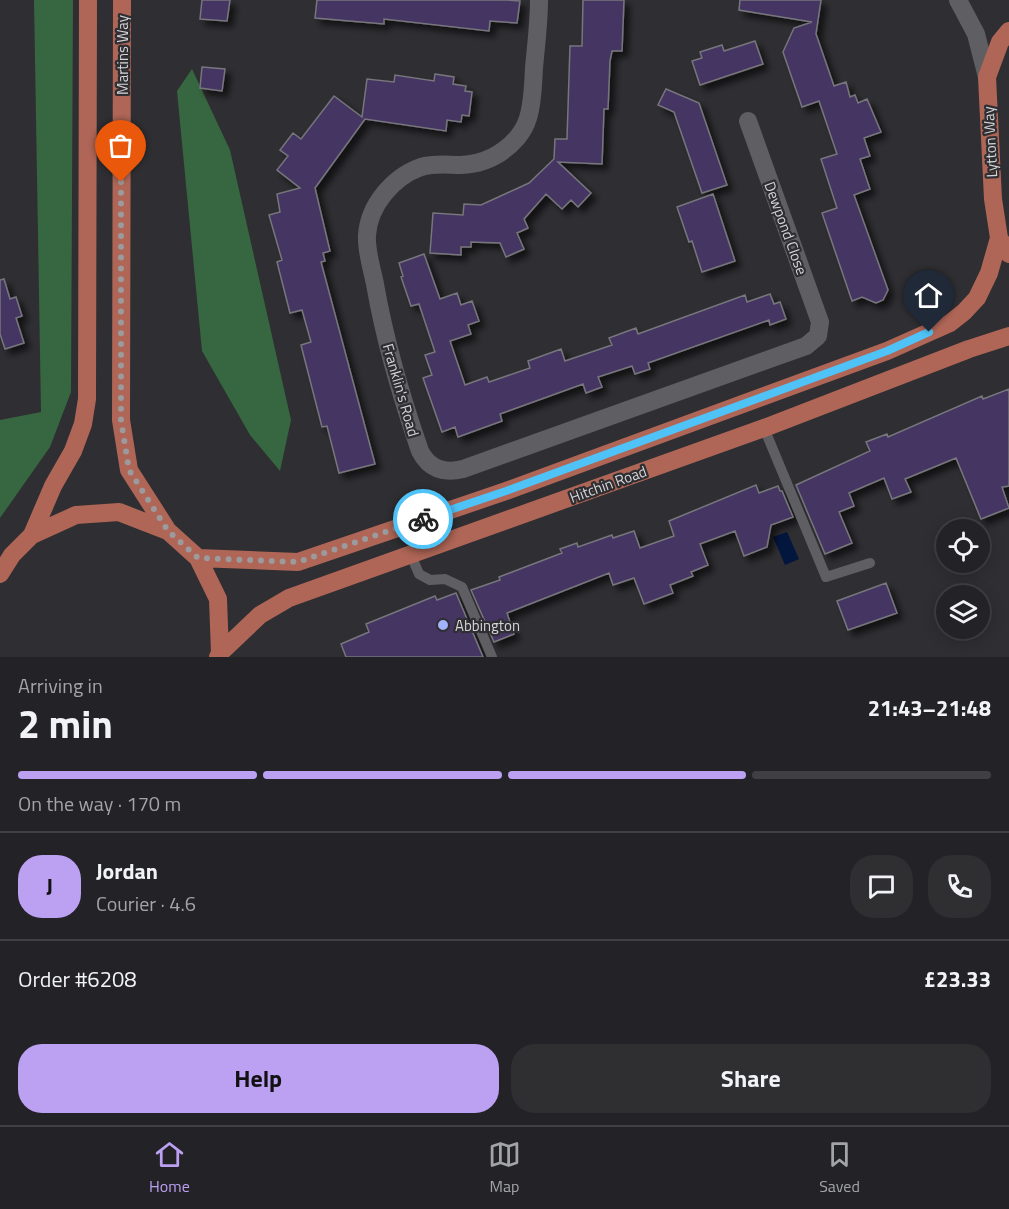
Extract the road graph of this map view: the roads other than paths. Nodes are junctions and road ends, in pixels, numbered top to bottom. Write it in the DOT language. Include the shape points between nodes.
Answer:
graph roads {
  1 [pos="88,0"];
  2 [pos="122,0"];
  3 [pos="539,0"];
  4 [pos="958,0"];
  5 [pos="1009,32"];
  6 [pos="987,77"];
  7 [pos="748,121"];
  8 [pos="999,238"];
  9 [pos="1009,254"];
  10 [pos="818,336"];
  11 [pos="1009,336"];
  12 [pos="764,428"];
  13 [pos="168,531"];
  14 [pos="32,535"];
  15 [pos="411,555"];
  16 [pos="198,558"];
  17 [pos="870,563"];
  18 [pos="0,574"];
  19 [pos="219,655"];
  20 [pos="492,657"];
  1 -- 14 [label="main road" via="87,399 73,451"];
  2 -- 13 [label="main road, Martins Way" via="121,420 129,470"];
  3 -- 10 [label="street, Franklin's Road" via="531,100 518,137 488,159 460,165 436,164 402,176 383,195 370,219 368,246 380,314 397,384 427,463 444,471 463,469 806,346"];
  4 -- 6 [label="street" via="976,34"];
  5 -- 6 [label="main road, Lytton Way" via="1000,42"];
  6 -- 8 [label="main road, Lytton Way" via="993,198"];
  7 -- 10 [label="street, Dewpond Close" via="820,322"];
  8 -- 9 [label="main road, Lytton Way"];
  8 -- 16 [label="main road, Hitchin Road" via="989,273 977,298 964,312 950,323 887,351 506,491 298,562"];
  11 -- 12 [label="main road, Hitchin Road"];
  12 -- 15 [label="main road, Hitchin Road"];
  12 -- 17 [label="lane" via="826,577"];
  13 -- 14 [label="main road" via="119,512 76,515"];
  13 -- 16 [label="main road"];
  14 -- 18 [label="main road"];
  15 -- 19 [label="main road, Hitchin Road" via="289,598 260,615"];
  15 -- 20 [label="lane" via="419,574 462,587"];
  16 -- 19 [label="main road" via="218,599"];
}
